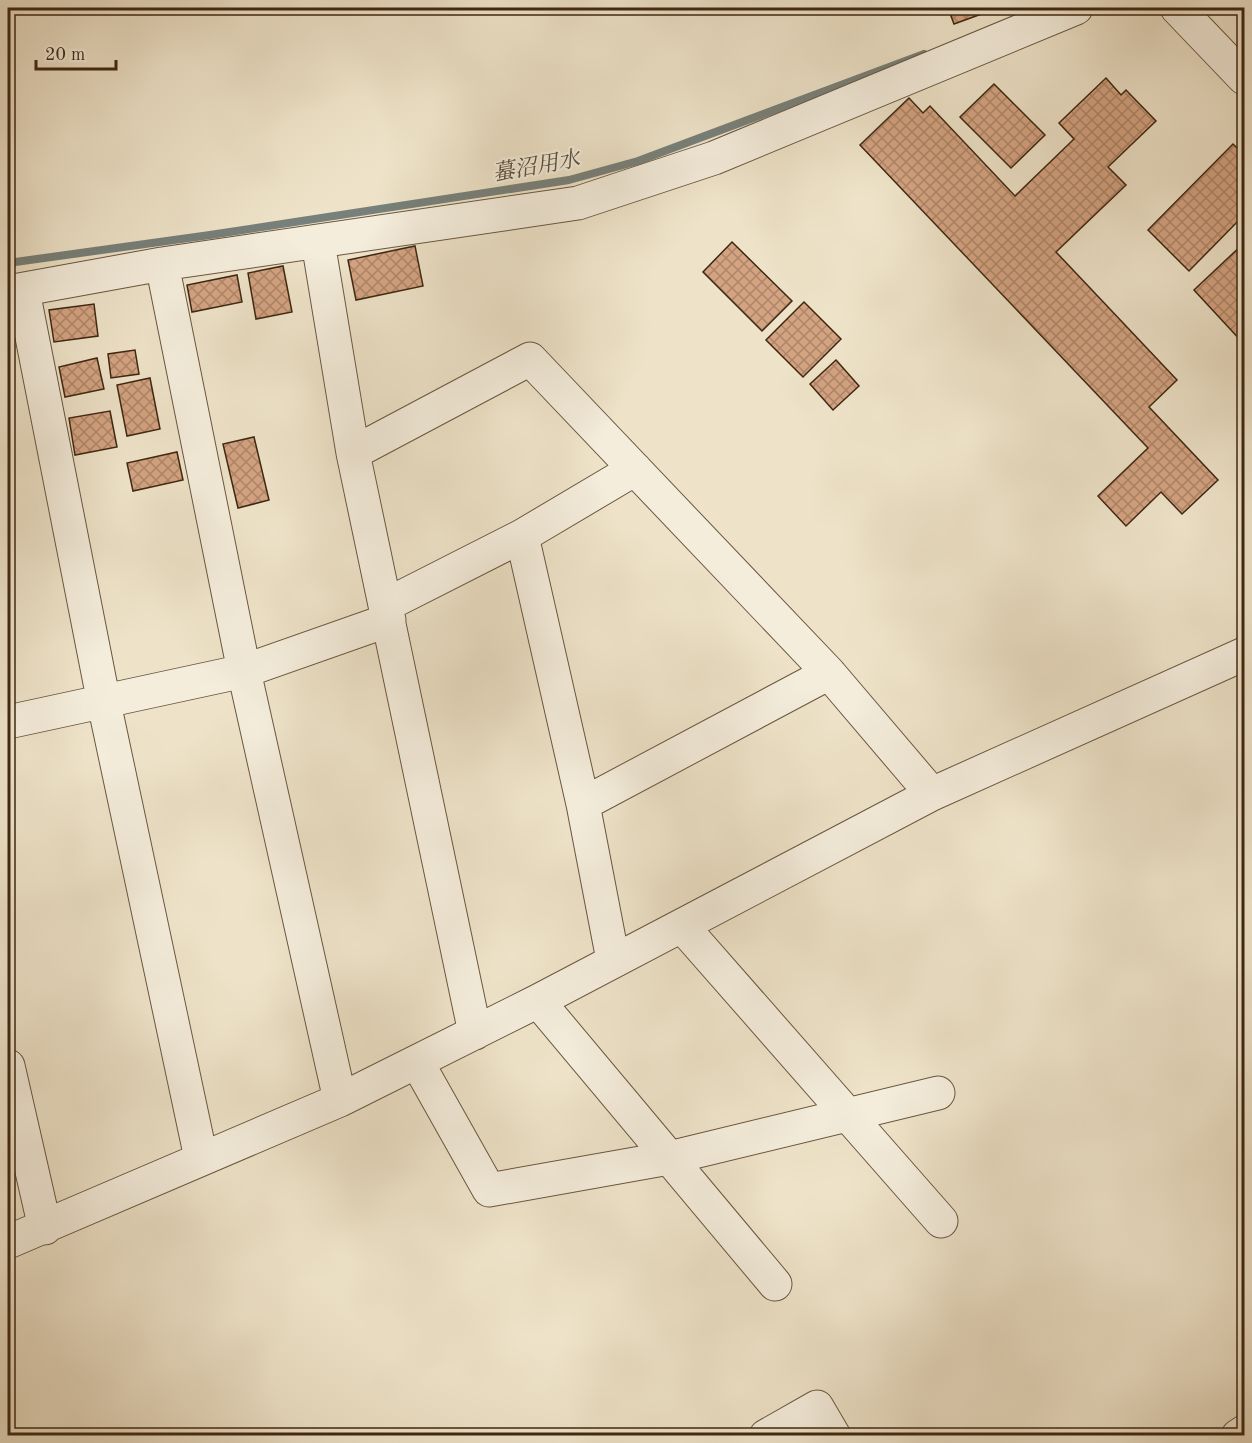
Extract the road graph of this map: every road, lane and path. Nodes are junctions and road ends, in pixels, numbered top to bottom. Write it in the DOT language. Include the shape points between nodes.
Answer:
graph roads {
  1 [pos="1076,8"];
  2 [pos="1177,8"];
  3 [pos="1245,78"];
  4 [pos="318,242"];
  5 [pos="162,264"];
  6 [pos="15,291"];
  7 [pos="353,453"];
  8 [pos="635,469"];
  9 [pos="522,536"];
  10 [pos="387,613"];
  11 [pos="1245,654"];
  12 [pos="244,671"];
  13 [pos="829,673"];
  14 [pos="104,703"];
  15 [pos="8,722"];
  16 [pos="932,794"];
  17 [pos="583,804"];
  18 [pos="682,926"];
  19 [pos="613,960"];
  20 [pos="538,1001"];
  21 [pos="475,1033"];
  22 [pos="417,1062"];
  23 [pos="8,1066"];
  24 [pos="938,1094"];
  25 [pos="340,1100"];
  26 [pos="847,1114"];
  27 [pos="201,1158"];
  28 [pos="669,1158"];
  29 [pos="941,1221"];
  30 [pos="45,1228"];
  31 [pos="8,1242"];
  32 [pos="775,1284"];
  33 [pos="1245,1432"];
  34 [pos="766,1436"];
  35 [pos="834,1436"];
  36 [pos="1238,1436"];
  1 -- 4 [label="street" via="714,158 578,203"];
  2 -- 3 [label="street"];
  4 -- 5 [label="street"];
  4 -- 7 [label="street"];
  5 -- 6 [label="street"];
  5 -- 12 [label="street"];
  6 -- 14 [label="street"];
  7 -- 8 [label="street" via="530,359"];
  7 -- 10 [label="street"];
  8 -- 9 [label="street"];
  8 -- 13 [label="street"];
  9 -- 10 [label="street"];
  9 -- 17 [label="street"];
  10 -- 12 [label="street"];
  10 -- 21 [label="street"];
  11 -- 16 [label="street"];
  12 -- 14 [label="street"];
  12 -- 25 [label="street"];
  13 -- 16 [label="street"];
  13 -- 17 [label="street"];
  14 -- 15 [label="street"];
  14 -- 27 [label="street"];
  16 -- 18 [label="street"];
  17 -- 19 [label="street"];
  18 -- 19 [label="street"];
  18 -- 26 [label="street"];
  19 -- 20 [label="street"];
  20 -- 21 [label="street"];
  20 -- 28 [label="street"];
  21 -- 22 [label="street"];
  22 -- 25 [label="street"];
  22 -- 28 [label="street" via="489,1190"];
  23 -- 30 [label="street"];
  24 -- 26 [label="street"];
  25 -- 27 [label="street"];
  26 -- 28 [label="street"];
  26 -- 29 [label="street"];
  27 -- 30 [label="street"];
  28 -- 32 [label="street"];
  30 -- 31 [label="street"];
  33 -- 36 [label="street"];
  34 -- 35 [label="street" via="817,1407"];
}
